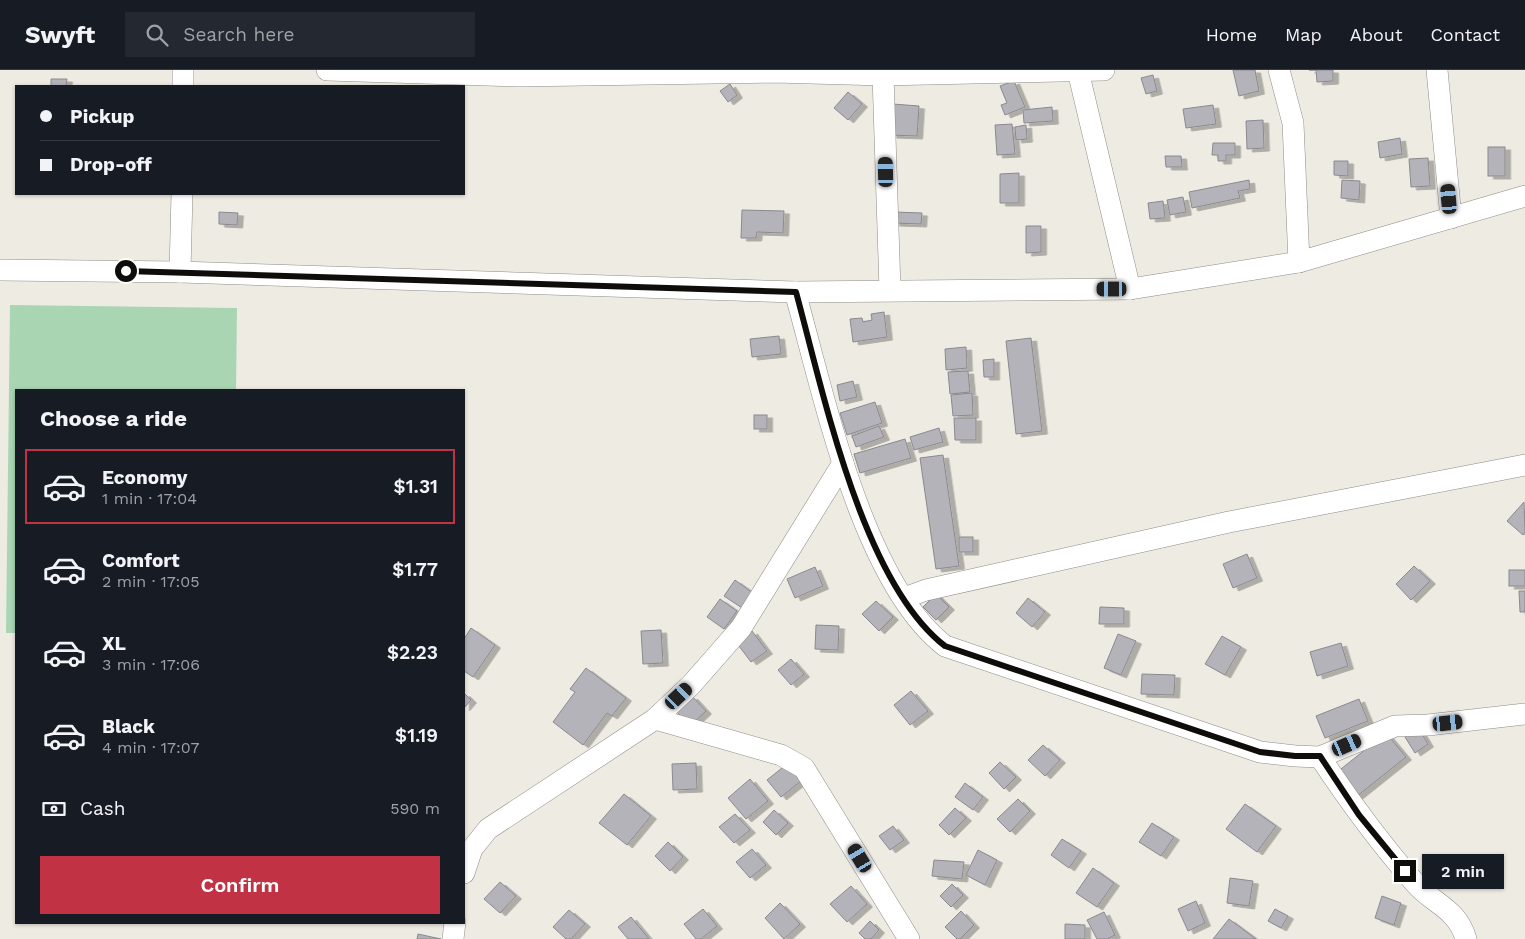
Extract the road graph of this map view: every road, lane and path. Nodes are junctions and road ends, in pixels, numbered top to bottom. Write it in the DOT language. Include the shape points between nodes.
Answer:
graph roads {
  1 [pos="183,70"];
  2 [pos="327,70"];
  3 [pos="1104,70"];
  4 [pos="1279,70"];
  5 [pos="1437,70"];
  6 [pos="1070,71"];
  7 [pos="883,75"];
  8 [pos="183,85"];
  9 [pos="182,195"];
  10 [pos="1525,196"];
  11 [pos="1451,218"];
  12 [pos="1299,262"];
  13 [pos="0,270"];
  14 [pos="180,272"];
  15 [pos="1130,289"];
  16 [pos="890,290"];
  17 [pos="796,292"];
  18 [pos="843,463"];
  19 [pos="1525,465"];
  20 [pos="904,598"];
  21 [pos="1525,714"];
  22 [pos="656,719"];
  23 [pos="1320,756"];
  24 [pos="465,870"];
  25 [pos="455,924"];
  26 [pos="453,939"];
  27 [pos="909,939"];
  28 [pos="1466,939"];
  1 -- 8 [label="street"];
  2 -- 7 [label="street" via="519,76 774,72"];
  3 -- 6 [label="street"];
  4 -- 12 [label="street" via="1293,123"];
  5 -- 11 [label="street"];
  6 -- 7 [label="street"];
  6 -- 15 [label="street"];
  7 -- 16 [label="street"];
  9 -- 14 [label="street"];
  10 -- 11 [label="street"];
  11 -- 12 [label="street"];
  12 -- 15 [label="street"];
  13 -- 14 [label="street"];
  14 -- 17 [label="street"];
  15 -- 16 [label="street"];
  16 -- 17 [label="street"];
  17 -- 18 [label="street"];
  18 -- 20 [label="street" via="884,568"];
  18 -- 22 [label="street" via="741,628"];
  19 -- 20 [label="street" via="1229,522 926,590"];
  20 -- 23 [label="street" via="930,634 945,646 1260,752"];
  21 -- 23 [label="street" via="1395,726"];
  22 -- 24 [label="street" via="488,829 472,849"];
  22 -- 27 [label="street" via="781,755 804,768"];
  23 -- 28 [label="street" via="1359,815 1417,885 1448,908"];
  25 -- 26 [label="street"];
}
